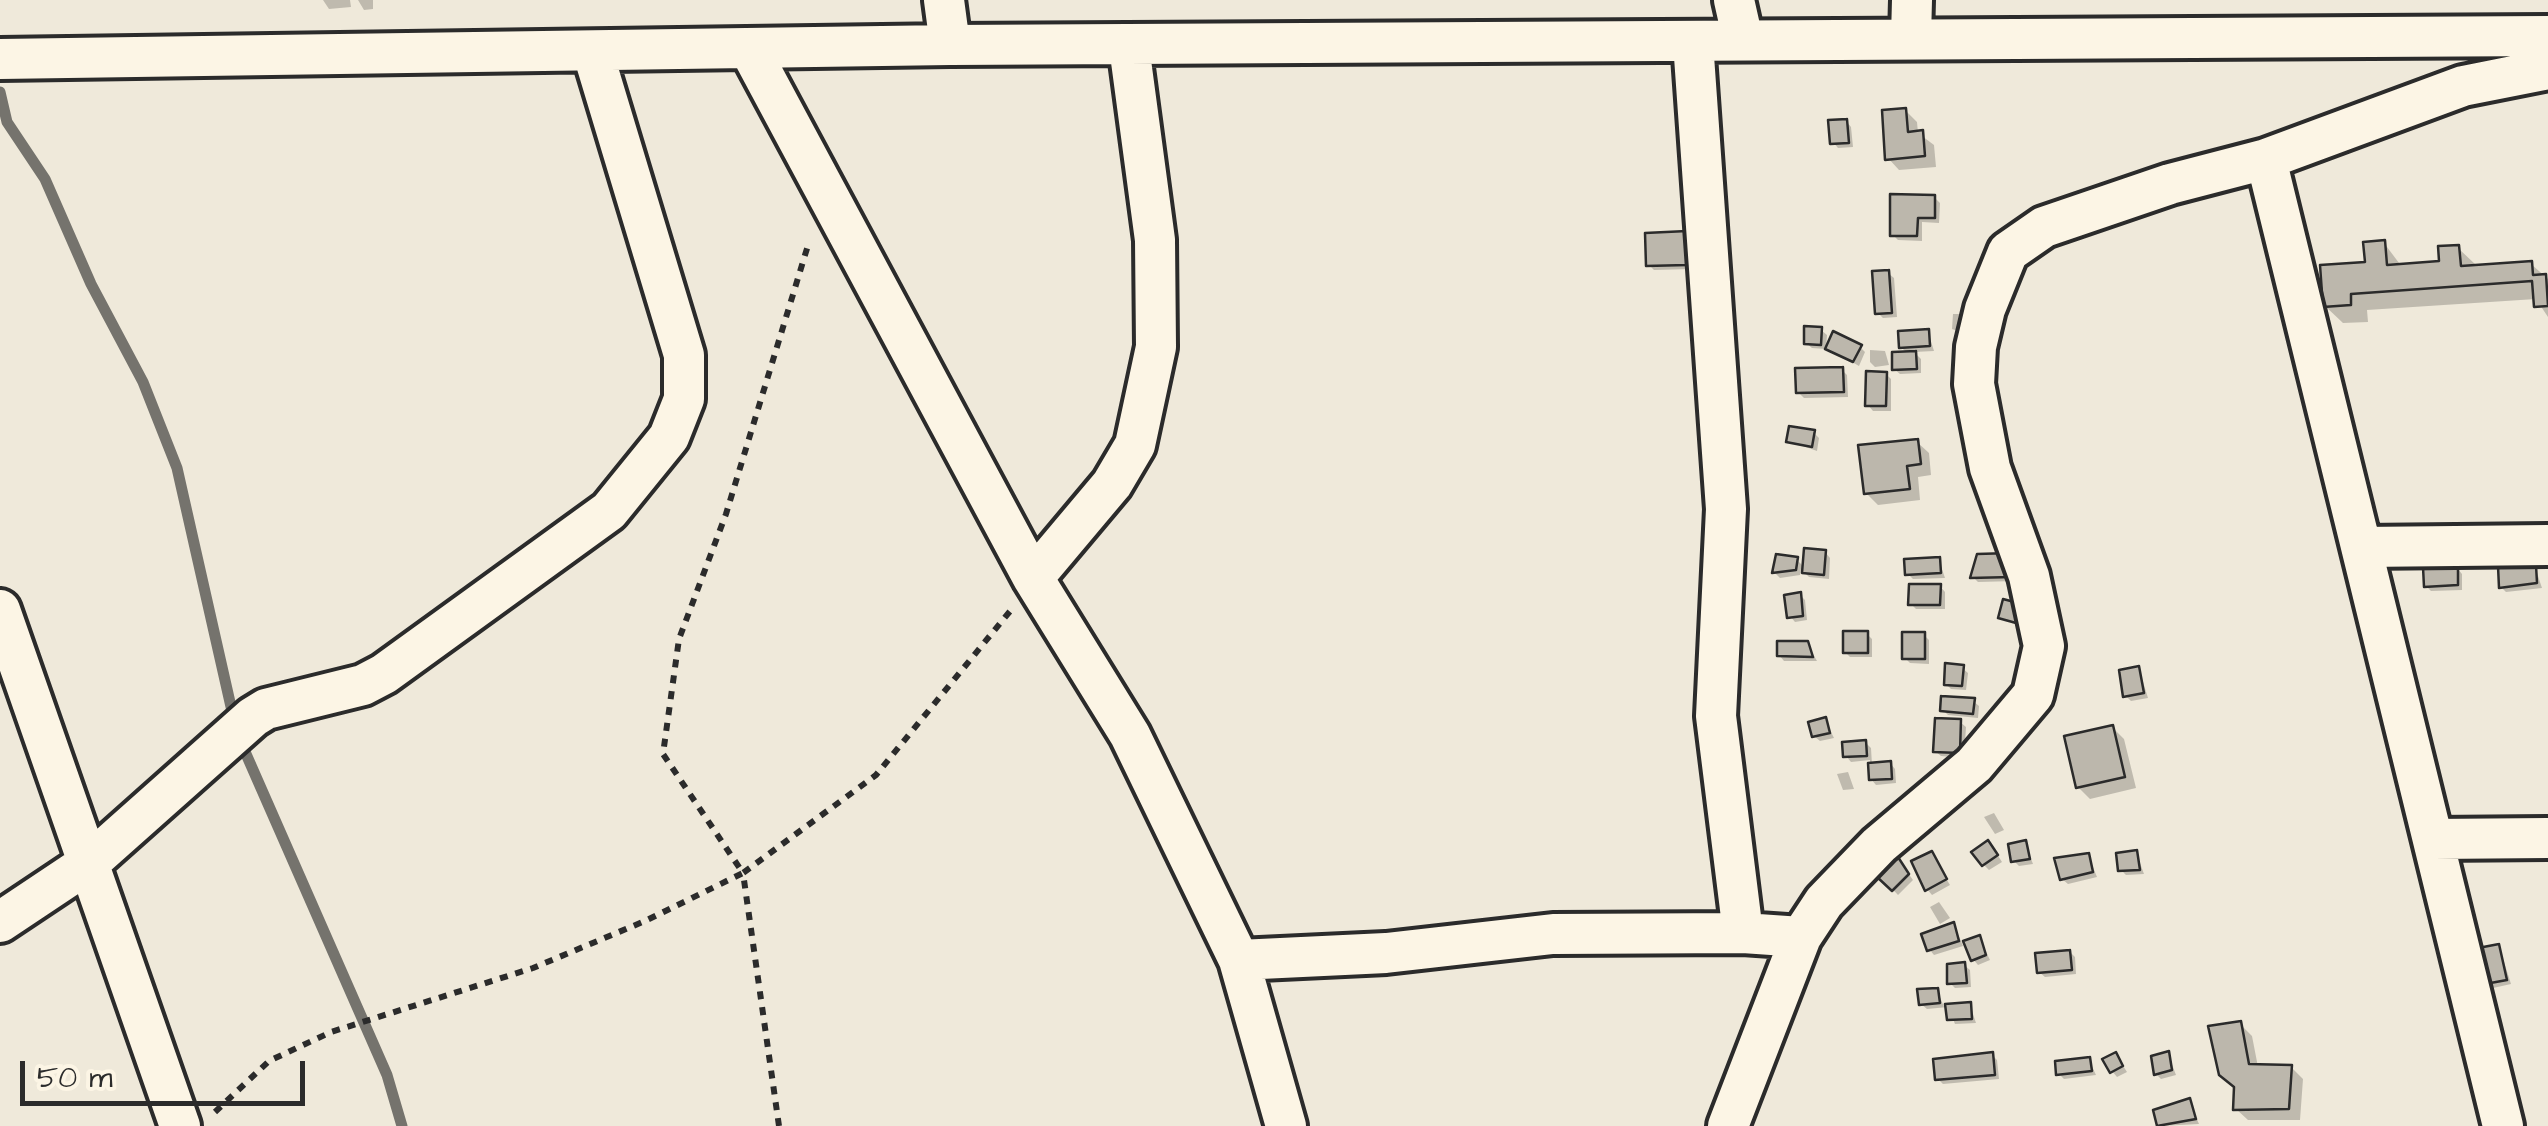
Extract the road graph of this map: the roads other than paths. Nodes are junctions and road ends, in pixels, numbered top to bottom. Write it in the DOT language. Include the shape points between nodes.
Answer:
graph roads {
  1 [pos="944,0"];
  2 [pos="1734,0"];
  3 [pos="1911,19"];
  4 [pos="2530,24"];
  5 [pos="1742,40"];
  6 [pos="1693,42"];
  7 [pos="950,45"];
  8 [pos="1129,46"];
  9 [pos="750,50"];
  10 [pos="593,53"];
  11 [pos="0,59"];
  12 [pos="2548,69"];
  13 [pos="2266,159"];
  14 [pos="2548,545"];
  15 [pos="2363,547"];
  16 [pos="1034,578"];
  17 [pos="0,610"];
  18 [pos="2548,838"];
  19 [pos="2434,840"];
  20 [pos="90,862"];
  21 [pos="0,922"];
  22 [pos="1743,933"];
  23 [pos="1801,937"];
  24 [pos="1239,960"];
  25 [pos="197,1120"];
  26 [pos="1286,1126"];
  27 [pos="1728,1126"];
  28 [pos="2503,1126"];
  1 -- 7 [label="street"];
  2 -- 5 [label="street"];
  3 -- 4 [label="street"];
  3 -- 5 [label="street"];
  5 -- 6 [label="street"];
  6 -- 8 [label="street"];
  6 -- 22 [label="street" via="1726,510 1716,716"];
  7 -- 8 [label="street"];
  7 -- 9 [label="street"];
  8 -- 16 [label="street" via="1156,240 1156,347 1136,445"];
  9 -- 10 [label="street"];
  9 -- 16 [label="street"];
  10 -- 11 [label="street"];
  10 -- 20 [label="street" via="684,355 684,398 668,437 609,511 384,674 253,716"];
  12 -- 13 [label="street" via="2463,86"];
  13 -- 15 [label="street"];
  13 -- 23 [label="street" via="2044,227 2008,252 1985,309 1974,384 1990,468 2029,576 2044,646 2033,695 1974,765 1824,902"];
  14 -- 15 [label="street"];
  15 -- 19 [label="street"];
  16 -- 24 [label="street" via="1130,735"];
  17 -- 20 [label="street"];
  18 -- 19 [label="street"];
  19 -- 28 [label="street"];
  20 -- 21 [label="street"];
  20 -- 25 [label="street"];
  22 -- 23 [label="street"];
  22 -- 24 [label="street" via="1552,934 1386,953"];
  23 -- 27 [label="street"];
  24 -- 26 [label="street"];
}
